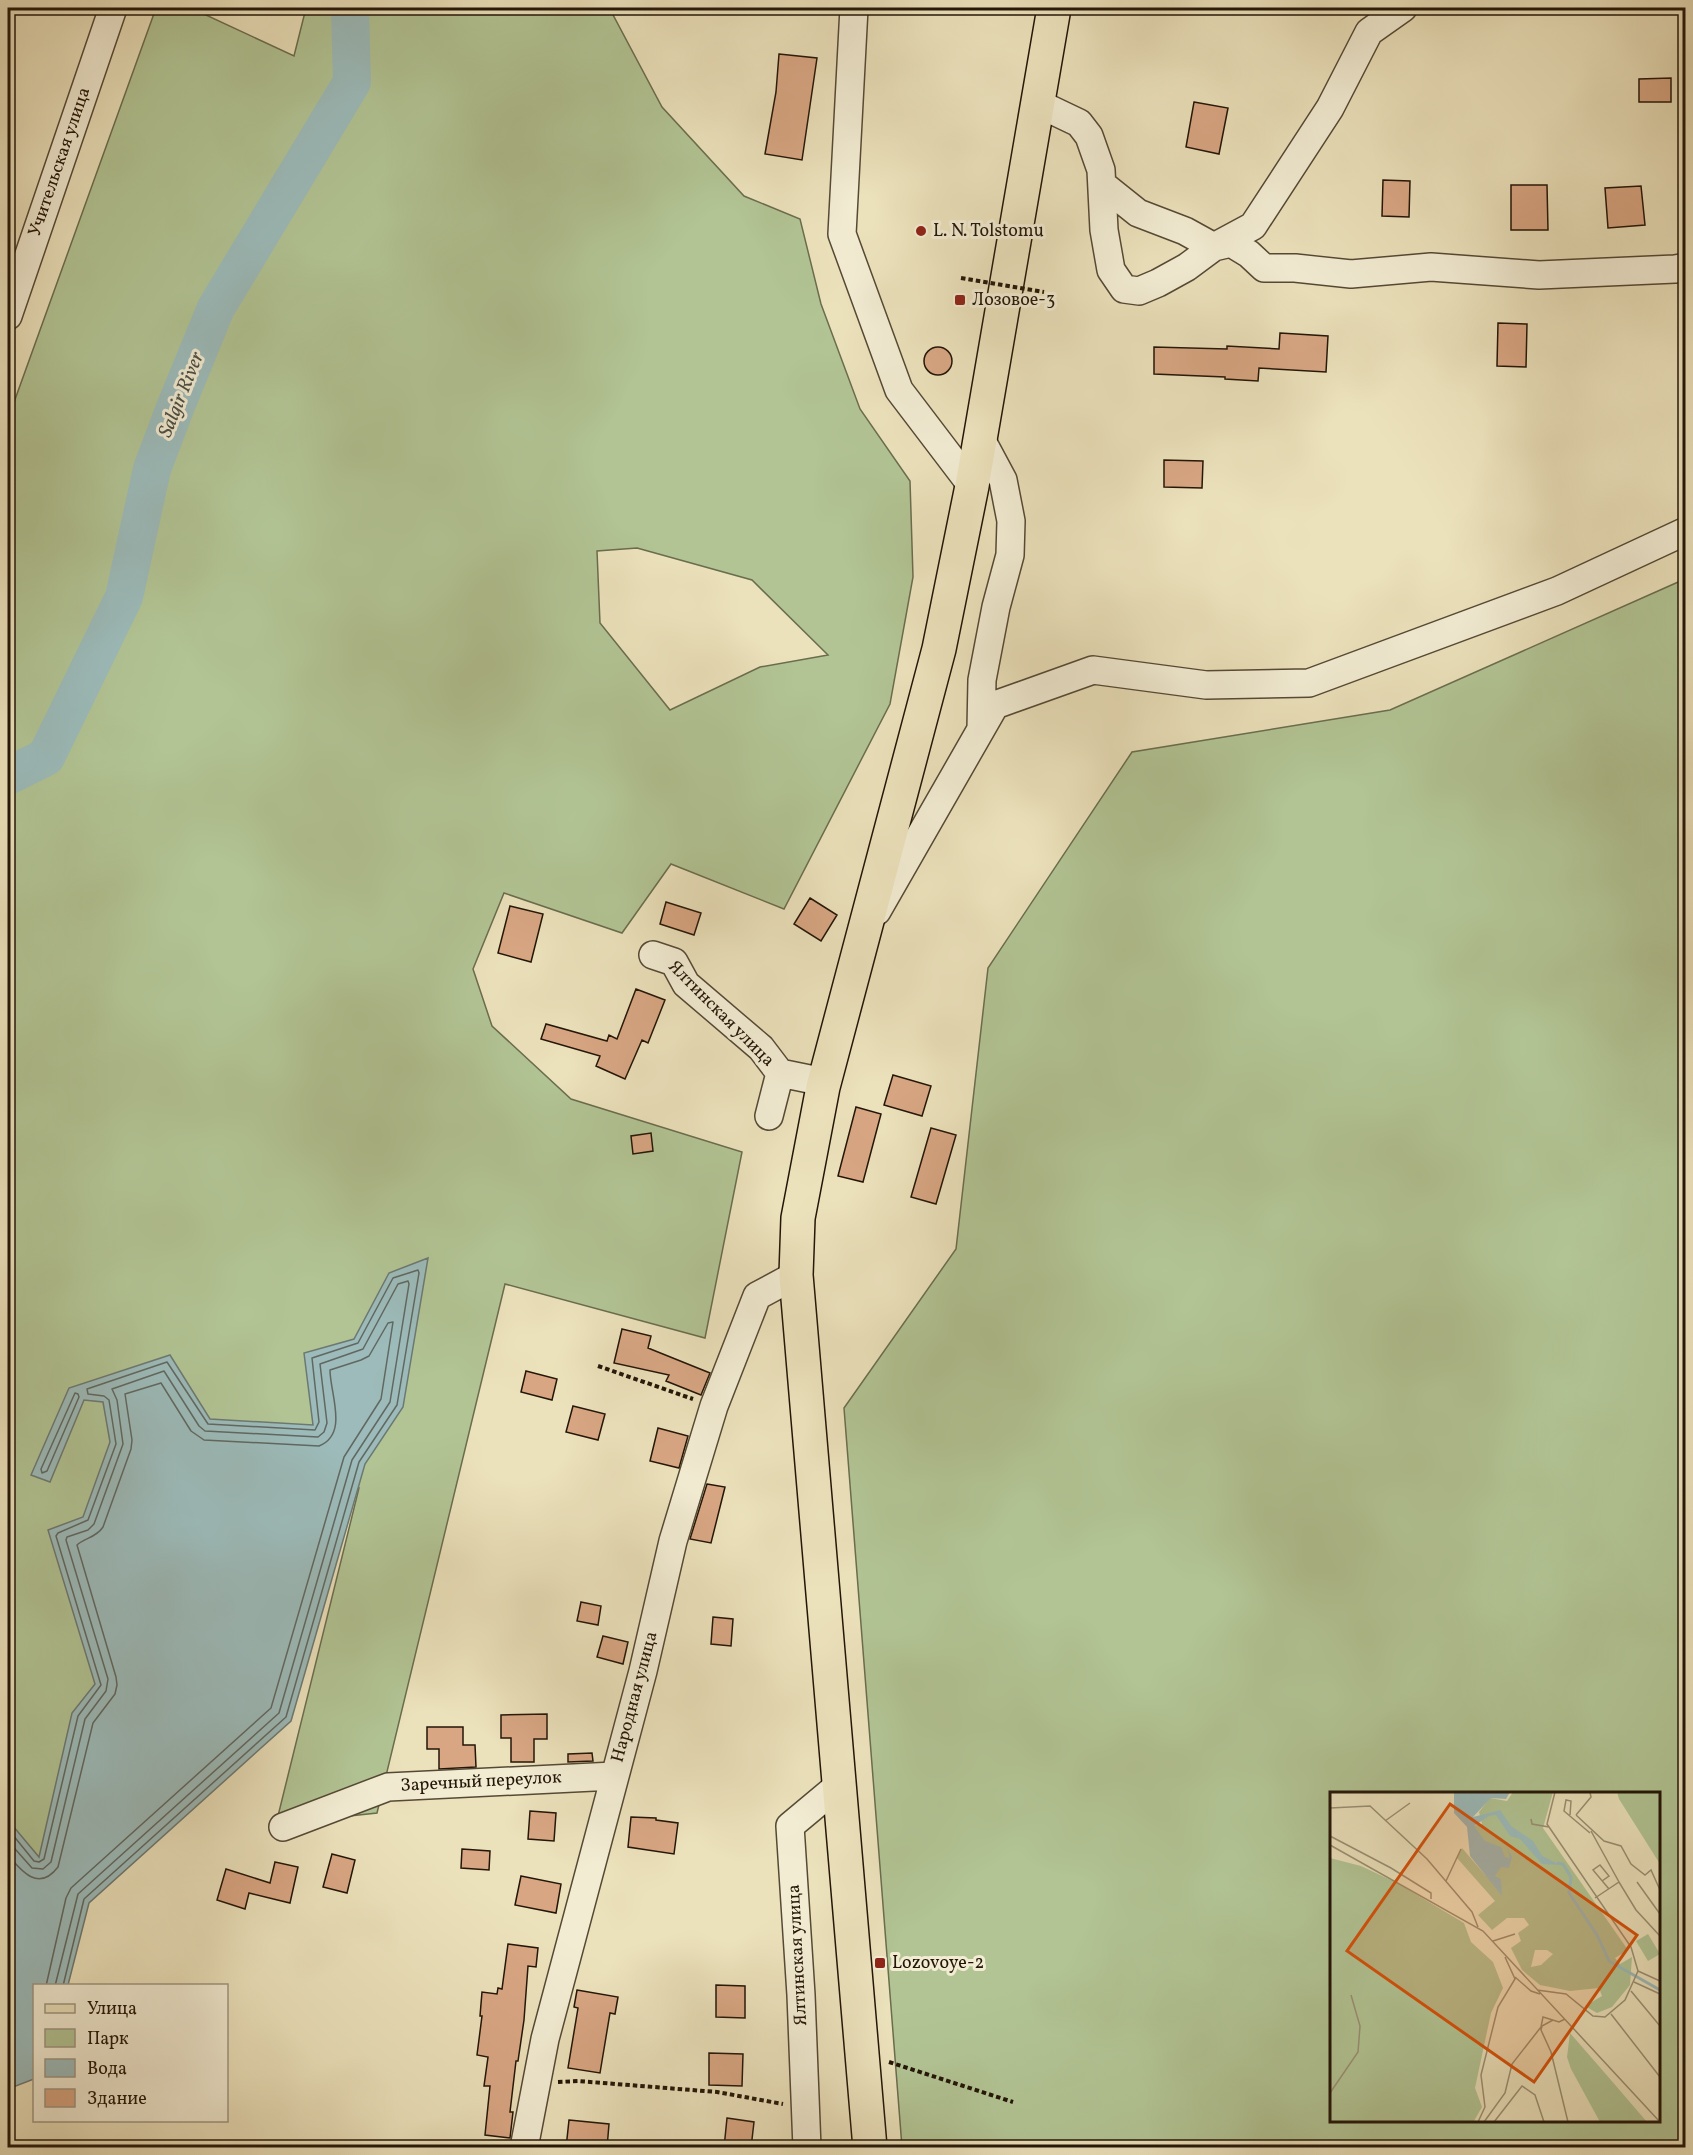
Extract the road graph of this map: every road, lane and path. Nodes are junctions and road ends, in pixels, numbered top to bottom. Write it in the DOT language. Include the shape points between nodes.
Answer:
graph roads {
  1 [pos="114,8"];
  2 [pos="854,8"];
  3 [pos="1054,8"];
  4 [pos="1403,8"];
  5 [pos="1038,103"];
  6 [pos="1103,185"];
  7 [pos="1214,248"];
  8 [pos="1686,267"];
  9 [pos="961,278"];
  10 [pos="1006,286"];
  11 [pos="1044,292"];
  12 [pos="8,316"];
  13 [pos="980,437"];
  14 [pos="972,486"];
  15 [pos="1686,531"];
  16 [pos="981,730"];
  17 [pos="863,936"];
  18 [pos="653,954"];
  19 [pos="780,1073"];
  20 [pos="824,1082"];
  21 [pos="769,1116"];
  22 [pos="796,1275"];
  23 [pos="598,1366"];
  24 [pos="714,1406"];
  25 [pos="614,1776"];
  26 [pos="838,1786"];
  27 [pos="283,1827"];
  28 [pos="885,2061"];
  29 [pos="537,2078"];
  30 [pos="1013,2102"];
  31 [pos="805,2106"];
  32 [pos="524,2148"];
  33 [pos="807,2148"];
  34 [pos="870,2148"];
  1 -- 12 [label="street, Учительская улица"];
  2 -- 14 [label="street" via="842,234 899,390"];
  3 -- 5 [label="main road"];
  4 -- 7 [label="street" via="1369,32 1330,108 1253,226"];
  5 -- 6 [label="street" via="1079,123 1089,136"];
  5 -- 10 [label="main road"];
  6 -- 7 [label="street" via="1138,213 1185,231"];
  6 -- 7 [label="street" via="1104,230 1111,270 1124,289 1139,291 1158,283"];
  7 -- 8 [label="street" via="1231,243 1264,268 1351,274 1431,267 1539,275"];
  9 -- 10 [label="path, bridge"];
  10 -- 11 [label="path, bridge"];
  10 -- 13 [label="main road"];
  13 -- 14 [label="main road"];
  13 -- 16 [label="street" via="1003,480 1011,521 1010,555 982,680"];
  14 -- 17 [label="main road" via="939,649"];
  15 -- 16 [label="street" via="1557,591 1308,683 1206,685 1093,670 995,705"];
  16 -- 17 [label="street"];
  17 -- 20 [label="main road"];
  18 -- 19 [label="street, Ялтинская улица" via="674,962 686,984 761,1048"];
  19 -- 20 [label="street, Ялтинская улица"];
  19 -- 21 [label="street"];
  20 -- 22 [label="main road" via="798,1218"];
  22 -- 24 [label="street, Народная улица" via="757,1296"];
  22 -- 26 [label="main road"];
  23 -- 24 [label="path"];
  24 -- 25 [label="street, Народная улица" via="673,1541"];
  25 -- 27 [label="street, Заречный переулок" via="388,1787"];
  25 -- 29 [label="street, Народная улица"];
  26 -- 31 [label="street, Ялтинская улица" via="790,1826"];
  26 -- 34 [label="main road"];
  28 -- 30 [label="path"];
  29 -- 31 [label="path" via="717,2092"];
  29 -- 32 [label="street, Народная улица"];
  31 -- 33 [label="street, Ялтинская улица"];
}
